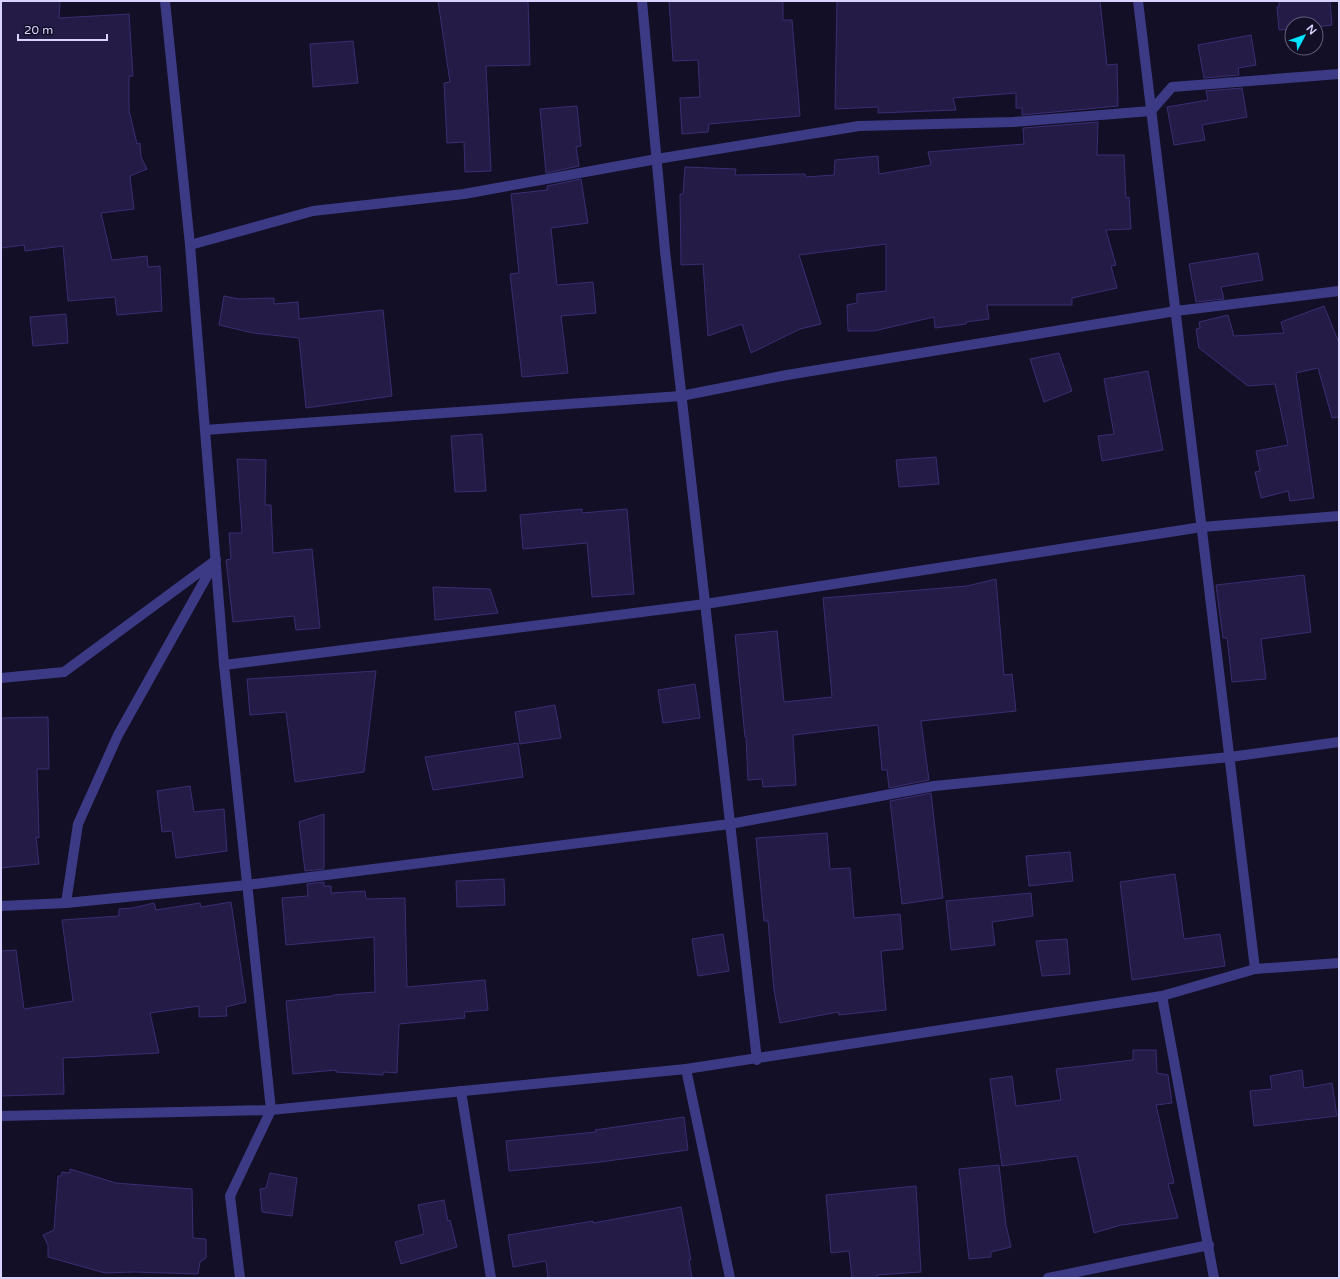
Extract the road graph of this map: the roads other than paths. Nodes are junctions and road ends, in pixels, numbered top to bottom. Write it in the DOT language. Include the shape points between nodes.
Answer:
graph roads {
  1 [pos="164,1"];
  2 [pos="642,1"];
  3 [pos="1138,1"];
  4 [pos="1339,74"];
  5 [pos="1151,111"];
  6 [pos="657,159"];
  7 [pos="190,246"];
  8 [pos="1339,291"];
  9 [pos="1176,311"];
  10 [pos="682,396"];
  11 [pos="205,430"];
  12 [pos="1339,516"];
  13 [pos="1202,527"];
  14 [pos="216,560"];
  15 [pos="706,604"];
  16 [pos="224,665"];
  17 [pos="1,678"];
  18 [pos="1339,742"];
  19 [pos="1230,758"];
  20 [pos="730,824"];
  21 [pos="247,884"];
  22 [pos="66,903"];
  23 [pos="1,906"];
  24 [pos="1339,963"];
  25 [pos="1255,969"];
  26 [pos="1162,996"];
  27 [pos="757,1060"];
  28 [pos="686,1069"];
  29 [pos="461,1091"];
  30 [pos="271,1110"];
  31 [pos="1,1116"];
  32 [pos="1209,1245"];
  33 [pos="240,1278"];
  34 [pos="491,1278"];
  35 [pos="730,1278"];
  36 [pos="1048,1278"];
  37 [pos="1214,1278"];
  1 -- 7 [label="street"];
  2 -- 6 [label="street"];
  3 -- 5 [label="street"];
  4 -- 5 [label="street" via="1172,88"];
  5 -- 6 [label="street" via="1013,122 859,126"];
  5 -- 9 [label="street"];
  6 -- 7 [label="street" via="464,194 313,211"];
  6 -- 10 [label="street"];
  7 -- 11 [label="street"];
  8 -- 9 [label="street"];
  9 -- 10 [label="street" via="787,375"];
  9 -- 13 [label="street"];
  10 -- 11 [label="street"];
  10 -- 15 [label="street"];
  11 -- 14 [label="street"];
  12 -- 13 [label="street"];
  13 -- 15 [label="street"];
  13 -- 19 [label="street"];
  14 -- 16 [label="street"];
  14 -- 17 [label="street" via="64,672"];
  14 -- 22 [label="street" via="118,735 78,824"];
  15 -- 16 [label="street"];
  15 -- 20 [label="street"];
  16 -- 21 [label="street"];
  18 -- 19 [label="street"];
  19 -- 20 [label="street" via="934,786"];
  19 -- 25 [label="street"];
  20 -- 21 [label="street"];
  20 -- 27 [label="street"];
  21 -- 22 [label="street"];
  21 -- 30 [label="street"];
  22 -- 23 [label="street"];
  24 -- 25 [label="street"];
  25 -- 26 [label="street"];
  26 -- 27 [label="street"];
  26 -- 32 [label="street"];
  27 -- 28 [label="street"];
  28 -- 29 [label="street"];
  28 -- 35 [label="street"];
  29 -- 30 [label="street"];
  29 -- 34 [label="street"];
  30 -- 31 [label="street"];
  30 -- 33 [label="street" via="230,1196"];
  32 -- 36 [label="street"];
  32 -- 37 [label="street"];
}
